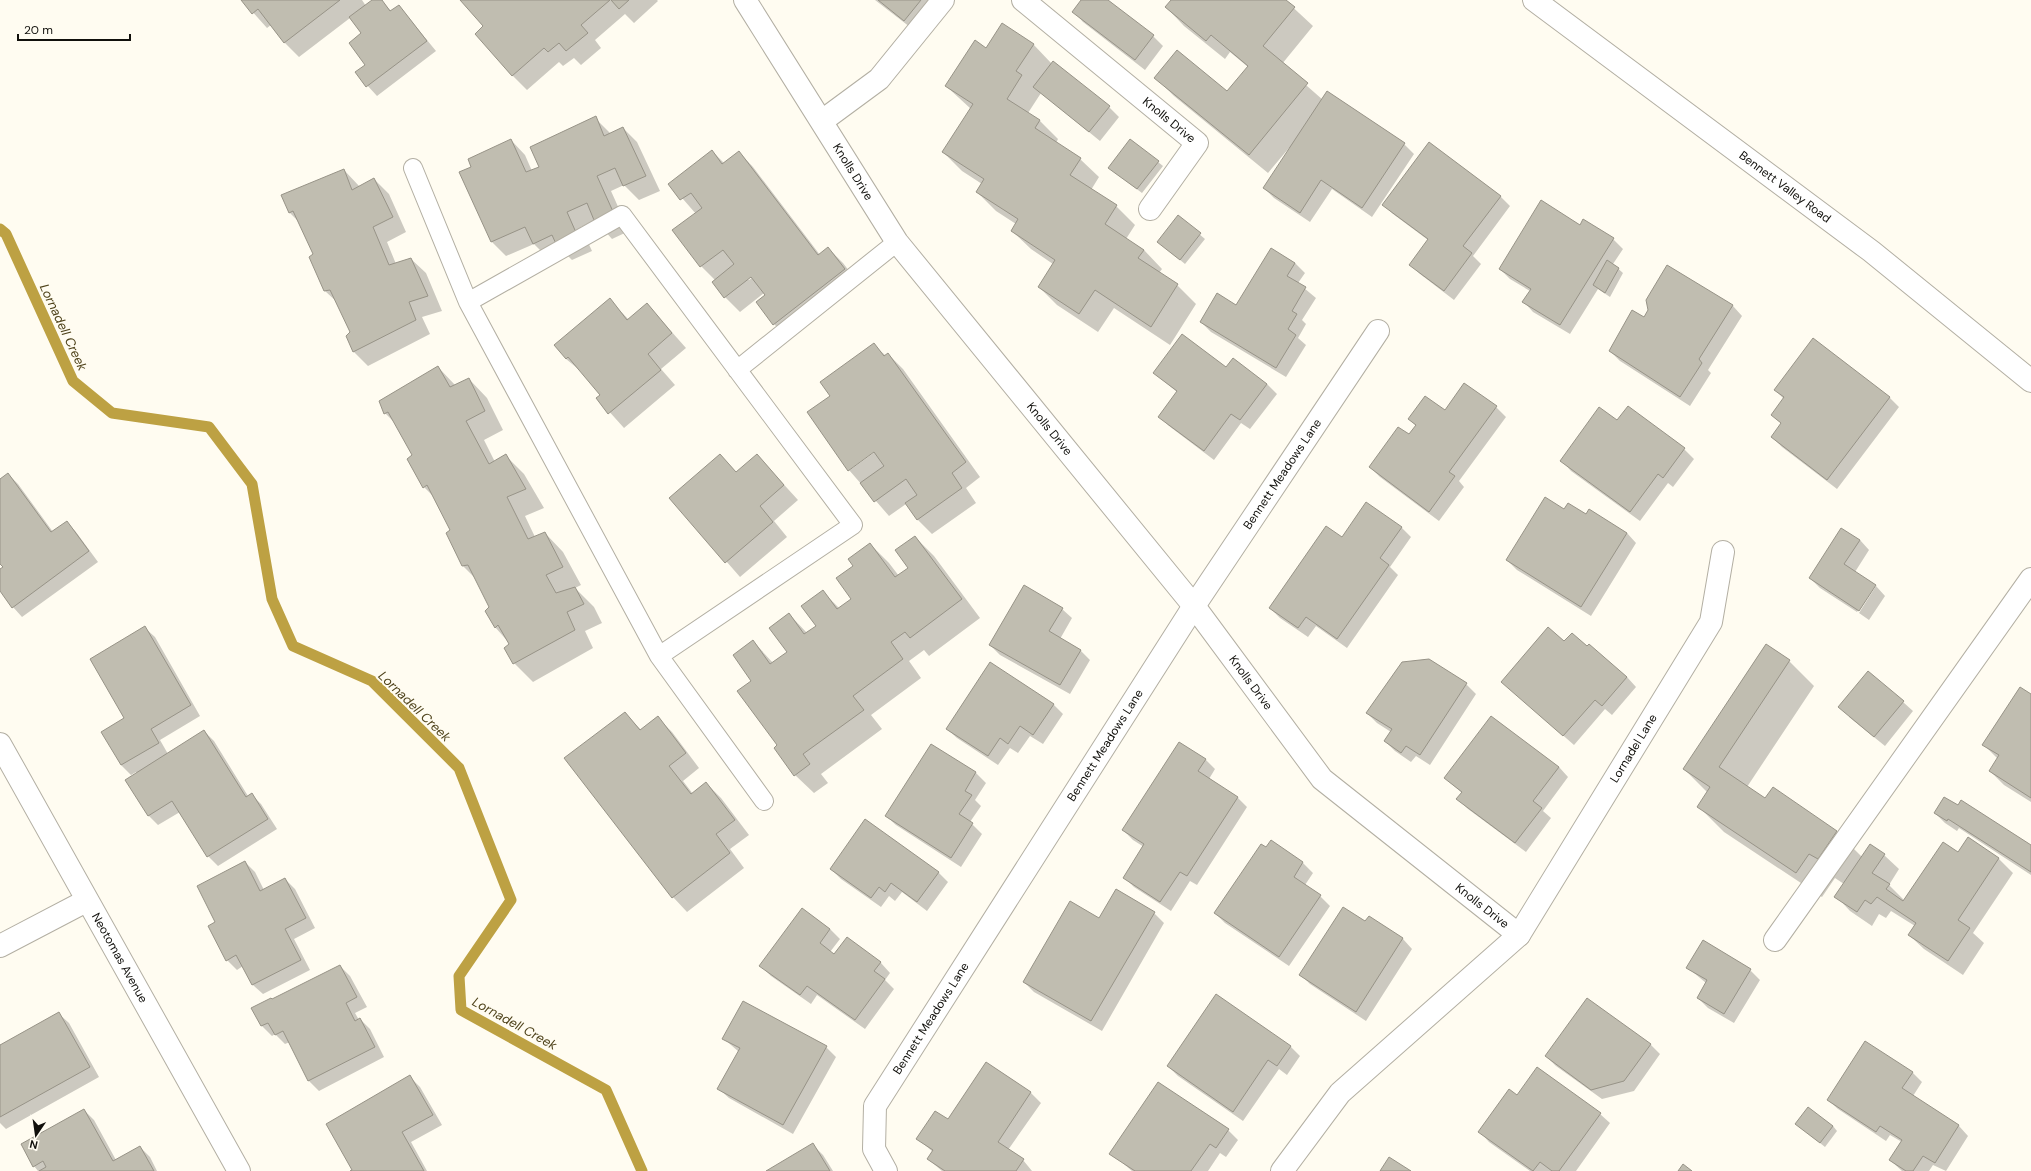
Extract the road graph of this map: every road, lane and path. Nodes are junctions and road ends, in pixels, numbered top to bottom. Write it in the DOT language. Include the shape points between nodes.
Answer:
graph roads {
  1 [pos="745,0"];
  2 [pos="943,0"];
  3 [pos="1023,0"];
  4 [pos="1534,0"];
  5 [pos="822,121"];
  6 [pos="413,168"];
  7 [pos="1150,209"];
  8 [pos="897,242"];
  9 [pos="468,302"];
  10 [pos="1378,331"];
  11 [pos="737,370"];
  12 [pos="2031,381"];
  13 [pos="1723,552"];
  14 [pos="2031,579"];
  15 [pos="1194,606"];
  16 [pos="659,656"];
  17 [pos="0,744"];
  18 [pos="764,800"];
  19 [pos="86,901"];
  20 [pos="1519,935"];
  21 [pos="1775,940"];
  22 [pos="0,946"];
  23 [pos="239,1171"];
  24 [pos="886,1171"];
  25 [pos="1282,1171"];
  1 -- 5 [label="street, Knolls Drive"];
  2 -- 5 [label="street" via="879,79"];
  3 -- 7 [label="street, Knolls Drive" via="1197,143"];
  4 -- 12 [label="street, Bennett Valley Road" via="1871,251"];
  5 -- 8 [label="street, Knolls Drive"];
  6 -- 9 [label="lane"];
  8 -- 11 [label="lane"];
  8 -- 15 [label="street, Knolls Drive"];
  9 -- 11 [label="lane" via="622,215"];
  9 -- 16 [label="lane"];
  10 -- 15 [label="street, Bennett Meadows Lane"];
  11 -- 16 [label="lane" via="853,525"];
  13 -- 20 [label="street, Lornadel Lane" via="1711,622"];
  14 -- 21 [label="street"];
  15 -- 20 [label="street, Knolls Drive" via="1322,779"];
  15 -- 24 [label="street, Bennett Meadows Lane" via="875,1106 874,1148"];
  16 -- 18 [label="lane"];
  17 -- 19 [label="street, Neotomas Avenue"];
  19 -- 22 [label="street"];
  19 -- 23 [label="street, Neotomas Avenue"];
  20 -- 25 [label="street, Knolls Drive" via="1340,1093"];
}
